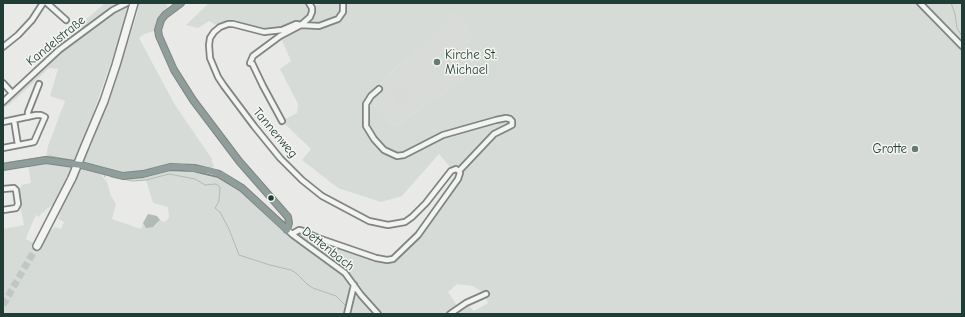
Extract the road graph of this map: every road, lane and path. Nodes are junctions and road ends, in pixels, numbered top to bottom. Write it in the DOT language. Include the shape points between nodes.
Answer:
graph roads {
  1 [pos="43,3"];
  2 [pos="47,3"];
  3 [pos="127,3"];
  4 [pos="134,3"];
  5 [pos="181,3"];
  6 [pos="309,3"];
  7 [pos="343,3"];
  8 [pos="920,3"];
  9 [pos="66,20"];
  10 [pos="301,25"];
  11 [pos="962,46"];
  12 [pos="3,47"];
  13 [pos="3,83"];
  14 [pos="39,84"];
  15 [pos="379,89"];
  16 [pos="12,93"];
  17 [pos="3,102"];
  18 [pos="28,117"];
  19 [pos="14,120"];
  20 [pos="282,121"];
  21 [pos="3,122"];
  22 [pos="18,145"];
  23 [pos="3,148"];
  24 [pos="3,167"];
  25 [pos="459,171"];
  26 [pos="3,189"];
  27 [pos="3,210"];
  28 [pos="287,230"];
  29 [pos="292,234"];
  30 [pos="37,246"];
  31 [pos="354,285"];
  32 [pos="486,294"];
  33 [pos="347,314"];
  34 [pos="378,314"];
  35 [pos="450,314"];
  1 -- 12 [label="street" via="32,20"];
  2 -- 9 [label="street"];
  3 -- 16 [label="street, Kandelstraße" via="113,10 58,50"];
  4 -- 30 [label="highway, bridge" via="104,101 72,178"];
  5 -- 28 [label="street" via="165,15 158,30 174,70 239,161 288,217"];
  6 -- 10 [label="street" via="312,12"];
  7 -- 10 [label="street" via="343,12 338,19 318,26"];
  8 -- 11 [label="street"];
  10 -- 20 [label="street" via="263,47 253,56 250,63"];
  10 -- 25 [label="street, Tannenweg" via="264,32 228,24 214,32 208,45 210,58 224,86 266,142 302,180 322,196 369,221 388,225 405,222 412,217 451,171"];
  13 -- 16 [label="street"];
  14 -- 18 [label="street"];
  15 -- 25 [label="street" via="366,104 366,126 384,150 397,156 443,135 506,118 512,121 512,125 494,134"];
  16 -- 17 [label="street, Kandelstraße"];
  18 -- 19 [label="street"];
  18 -- 22 [label="street" via="45,117 36,140"];
  19 -- 21 [label="street"];
  19 -- 22 [label="street"];
  22 -- 23 [label="street"];
  24 -- 28 [label="street, Dettenbach" via="46,160 81,165 123,176 170,167 211,171 242,188"];
  25 -- 29 [label="street" via="458,179 418,235 392,259 376,258 303,231 298,230"];
  26 -- 27 [label="street" via="16,190 18,205 16,208"];
  28 -- 29 [label="street, Dettenbach"];
  29 -- 31 [label="street, Dettenbach" via="345,273"];
  31 -- 33 [label="street"];
  31 -- 34 [label="street, Dettenbach"];
  32 -- 35 [label="street"];
}
